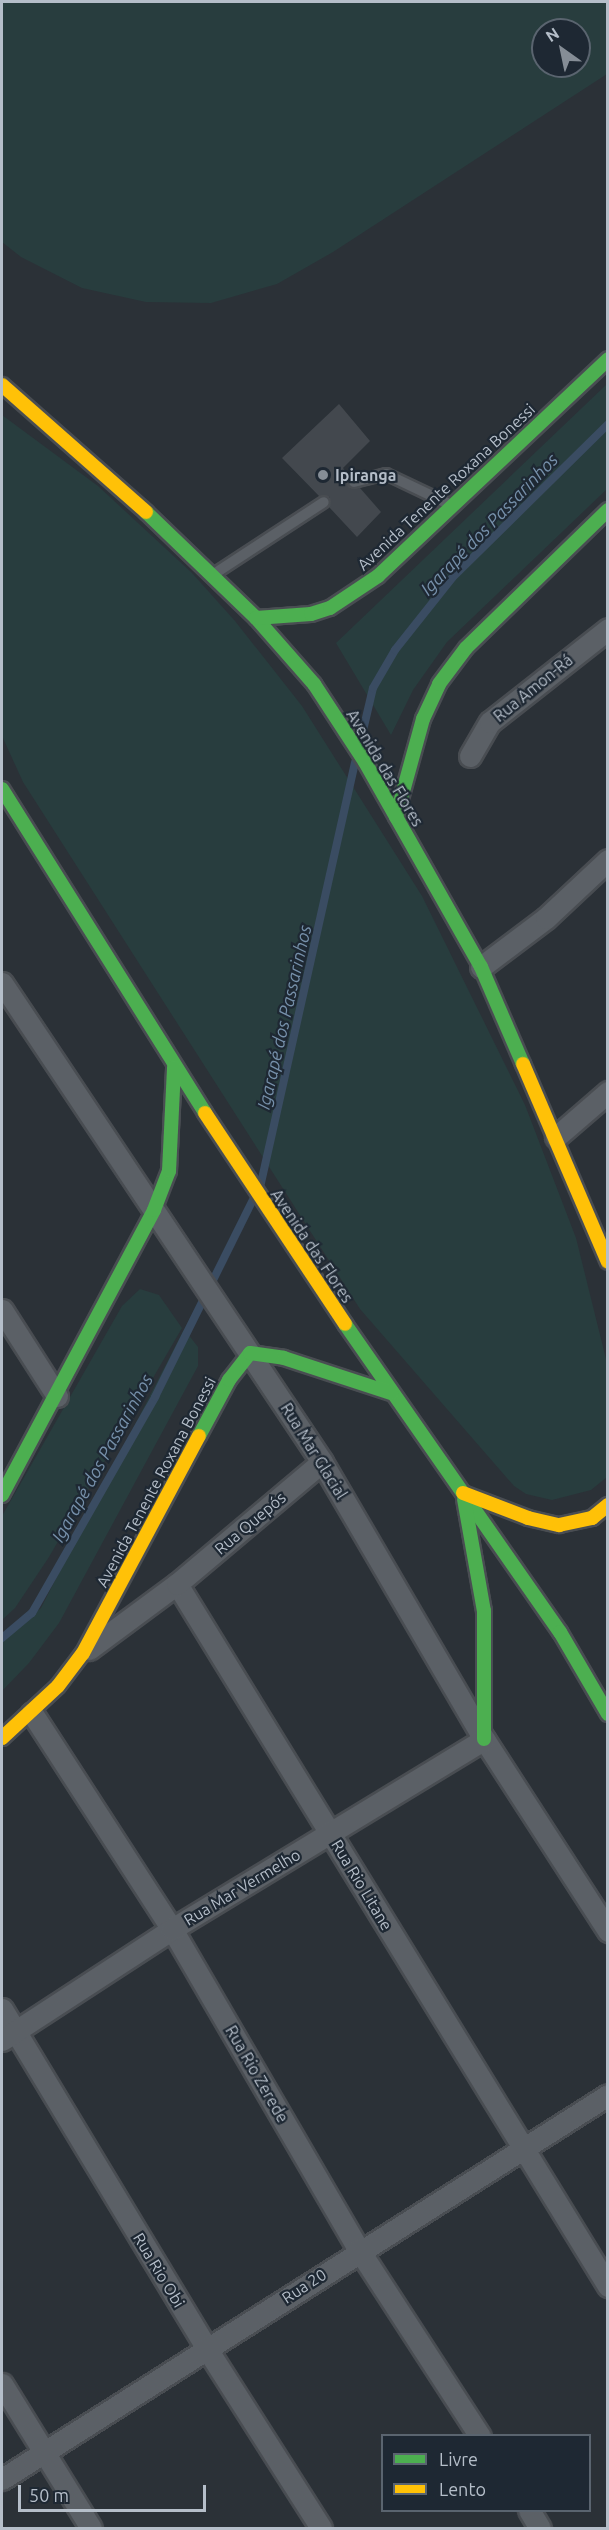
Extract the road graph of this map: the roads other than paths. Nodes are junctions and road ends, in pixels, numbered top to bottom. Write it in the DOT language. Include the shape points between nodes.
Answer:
graph roads {
  1 [pos="608,359"];
  2 [pos="2,386"];
  3 [pos="354,482"];
  4 [pos="324,502"];
  5 [pos="452,506"];
  6 [pos="608,510"];
  7 [pos="212,576"];
  8 [pos="256,618"];
  9 [pos="608,629"];
  10 [pos="470,756"];
  11 [pos="2,789"];
  12 [pos="396,816"];
  13 [pos="608,860"];
  14 [pos="481,967"];
  15 [pos="2,983"];
  16 [pos="174,1067"];
  17 [pos="608,1092"];
  18 [pos="556,1137"];
  19 [pos="154,1210"];
  20 [pos="608,1262"];
  21 [pos="2,1310"];
  22 [pos="250,1353"];
  23 [pos="391,1393"];
  24 [pos="57,1396"];
  25 [pos="322,1462"];
  26 [pos="463,1493"];
  27 [pos="2,1495"];
  28 [pos="608,1505"];
  29 [pos="177,1584"];
  30 [pos="83,1653"];
  31 [pos="32,1713"];
  32 [pos="608,1714"];
  33 [pos="2,1738"];
  34 [pos="484,1739"];
  35 [pos="331,1834"];
  36 [pos="172,1929"];
  37 [pos="608,1931"];
  38 [pos="2,2009"];
  39 [pos="9,2036"];
  40 [pos="608,2095"];
  41 [pos="522,2148"];
  42 [pos="359,2250"];
  43 [pos="608,2286"];
  44 [pos="207,2349"];
  45 [pos="2,2384"];
  46 [pos="479,2434"];
  47 [pos="43,2454"];
  48 [pos="2,2478"];
  49 [pos="530,2512"];
  50 [pos="91,2529"];
  51 [pos="321,2529"];
  52 [pos="540,2529"];
  1 -- 5 [label="main road, Avenida Tenente Roxana Bonessi"];
  2 -- 7 [label="main road, Avenida das Flores" via="100,468"];
  3 -- 5 [label="lane" via="386,474"];
  4 -- 7 [label="lane"];
  5 -- 8 [label="main road, Avenida Tenente Roxana Bonessi" via="378,576 330,608 311,614"];
  6 -- 12 [label="main road" via="466,648 439,684 423,719"];
  7 -- 8 [label="main road, Avenida das Flores"];
  8 -- 12 [label="main road, Avenida das Flores" via="314,684"];
  9 -- 10 [label="street, Rua Amon-Rá" via="490,723"];
  11 -- 16 [label="main road, Avenida das Flores"];
  12 -- 14 [label="main road, Avenida das Flores"];
  13 -- 14 [label="street" via="546,918"];
  14 -- 18 [label="main road, Avenida das Flores"];
  15 -- 19 [label="street, Rua Mar Glacial"];
  16 -- 19 [label="main road" via="169,1171"];
  16 -- 23 [label="main road, Avenida das Flores"];
  17 -- 18 [label="street"];
  18 -- 20 [label="main road, Avenida das Flores"];
  19 -- 22 [label="street, Rua Mar Glacial"];
  19 -- 24 [label="main road"];
  21 -- 24 [label="street"];
  22 -- 23 [label="main road" via="284,1358"];
  22 -- 25 [label="street, Rua Mar Glacial"];
  22 -- 30 [label="main road, Avenida Tenente Roxana Bonessi" via="229,1380"];
  23 -- 26 [label="main road, Avenida das Flores"];
  24 -- 27 [label="main road"];
  25 -- 29 [label="street, Rua Quepós"];
  25 -- 34 [label="street, Rua Mar Glacial"];
  26 -- 28 [label="main road" via="528,1518 559,1525 592,1518"];
  26 -- 32 [label="main road, Avenida das Flores" via="560,1632"];
  26 -- 34 [label="main road" via="484,1611"];
  29 -- 30 [label="street"];
  29 -- 35 [label="street, Rua Rio Litane"];
  30 -- 31 [label="main road, Avenida Tenente Roxana Bonessi"];
  31 -- 33 [label="main road, Avenida Tenente Roxana Bonessi"];
  31 -- 36 [label="street, Rua Rio Zerede"];
  34 -- 35 [label="street, Rua Mar Vermelho"];
  34 -- 37 [label="street, Rua Mar Glacial"];
  35 -- 36 [label="street, Rua Mar Vermelho"];
  35 -- 41 [label="street, Rua Rio Litane"];
  36 -- 39 [label="street, Rua Mar Vermelho"];
  36 -- 42 [label="street, Rua Rio Zerede"];
  38 -- 39 [label="street, Rua Rio Obi"];
  39 -- 44 [label="street, Rua Rio Obi"];
  40 -- 41 [label="street, Rua 20"];
  41 -- 42 [label="street, Rua 20"];
  41 -- 43 [label="street, Rua Rio Litane"];
  42 -- 44 [label="street, Rua 20"];
  42 -- 46 [label="street, Rua Rio Zerede"];
  44 -- 47 [label="street, Rua 20"];
  44 -- 51 [label="street, Rua Rio Obi"];
  45 -- 47 [label="street"];
  47 -- 48 [label="street, Rua 20"];
  47 -- 50 [label="street"];
  49 -- 52 [label="street"];
}
